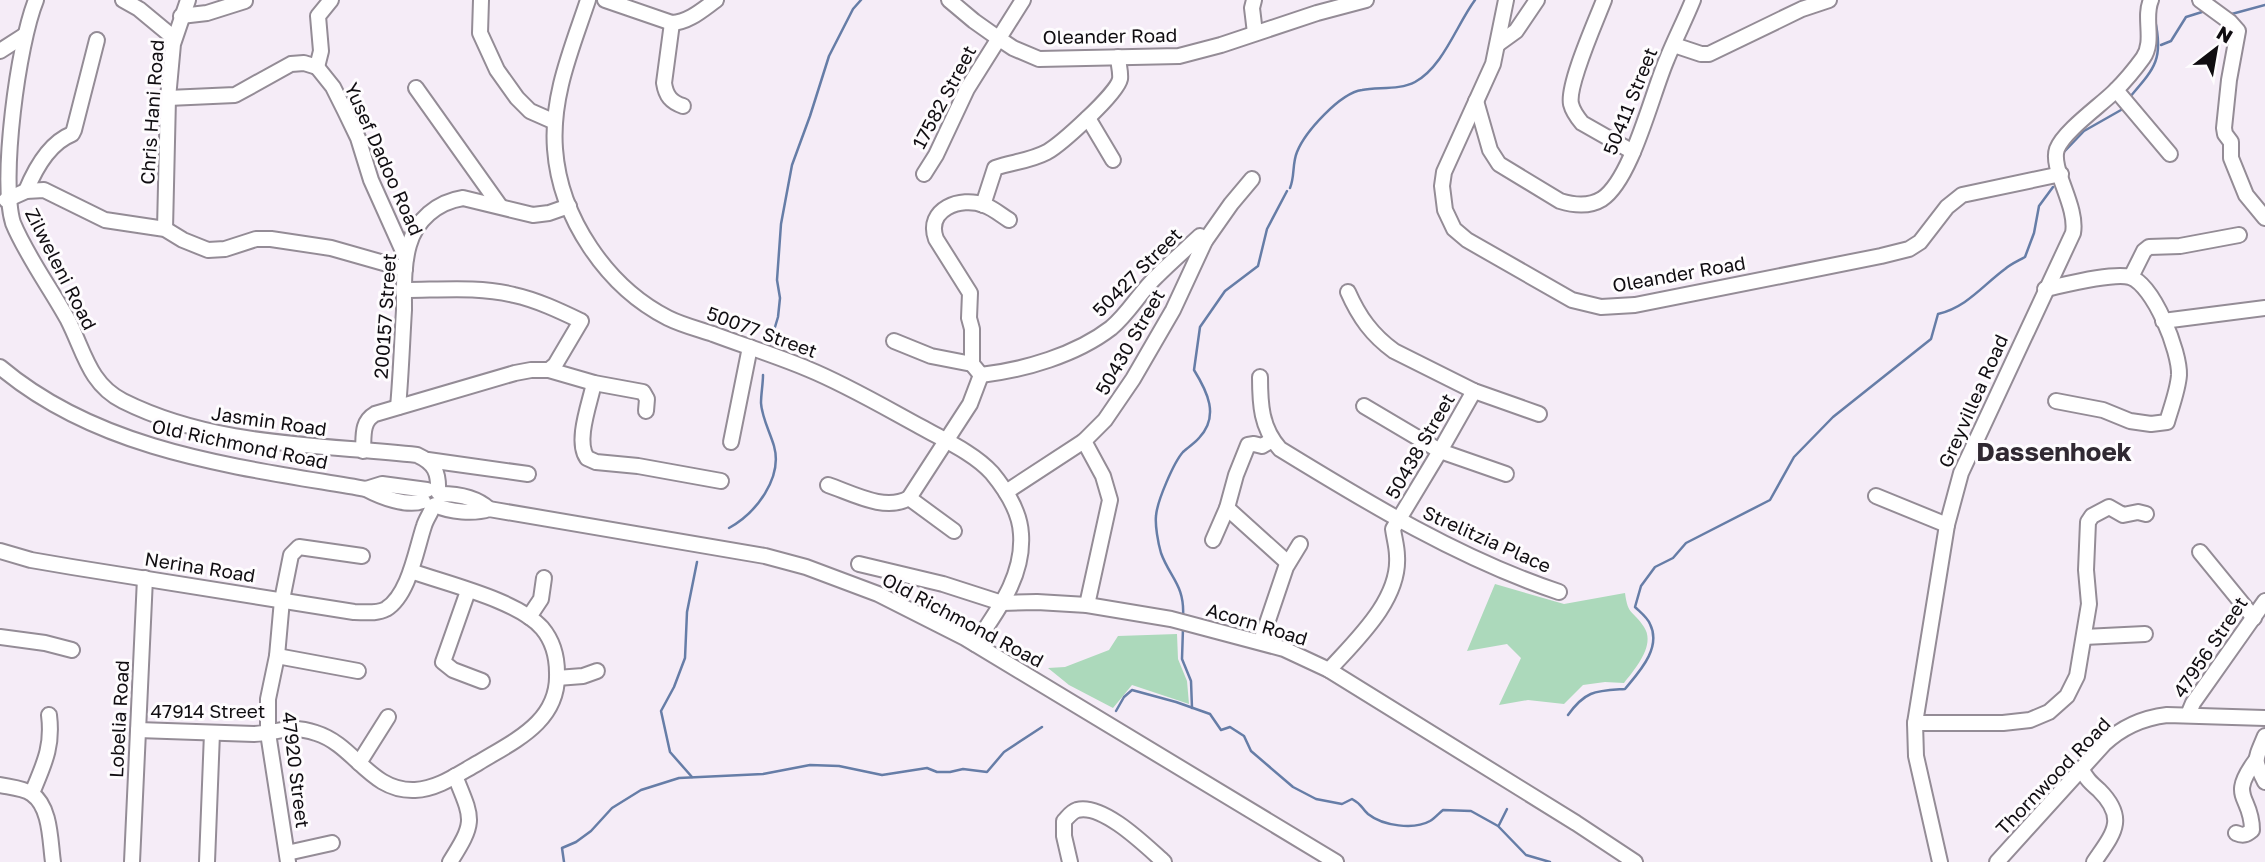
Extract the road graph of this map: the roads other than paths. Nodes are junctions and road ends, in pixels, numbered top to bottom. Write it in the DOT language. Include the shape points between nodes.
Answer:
graph roads {
  1 [pos="188,0"];
  2 [pos="331,0"];
  3 [pos="481,0"];
  4 [pos="588,0"];
  5 [pos="605,0"];
  6 [pos="716,0"];
  7 [pos="949,0"];
  8 [pos="1023,0"];
  9 [pos="1254,0"];
  10 [pos="1366,0"];
  11 [pos="1506,0"];
  12 [pos="1537,0"];
  13 [pos="1604,0"];
  14 [pos="1693,0"];
  15 [pos="1829,0"];
  16 [pos="2151,0"];
  17 [pos="2200,0"];
  18 [pos="123,1"];
  19 [pos="245,1"];
  20 [pos="36,2"];
  21 [pos="181,16"];
  22 [pos="672,23"];
  23 [pos="1255,33"];
  24 [pos="25,35"];
  25 [pos="174,38"];
  26 [pos="998,38"];
  27 [pos="97,40"];
  28 [pos="1498,44"];
  29 [pos="1674,45"];
  30 [pos="0,51"];
  31 [pos="1118,57"];
  32 [pos="317,67"];
  33 [pos="416,88"];
  34 [pos="2116,90"];
  35 [pos="168,98"];
  36 [pos="1476,101"];
  37 [pos="683,106"];
  38 [pos="1088,118"];
  39 [pos="555,122"];
  40 [pos="4,147"];
  41 [pos="1633,152"];
  42 [pos="2170,154"];
  43 [pos="1113,160"];
  44 [pos="923,174"];
  45 [pos="2061,174"];
  46 [pos="1252,179"];
  47 [pos="26,191"];
  48 [pos="6,200"];
  49 [pos="984,205"];
  50 [pos="500,206"];
  51 [pos="569,206"];
  52 [pos="2265,218"];
  53 [pos="1009,220"];
  54 [pos="165,229"];
  55 [pos="2239,235"];
  56 [pos="1203,238"];
  57 [pos="406,264"];
  58 [pos="2131,277"];
  59 [pos="2045,289"];
  60 [pos="404,290"];
  61 [pos="1348,292"];
  62 [pos="2265,308"];
  63 [pos="2163,321"];
  64 [pos="894,341"];
  65 [pos="750,347"];
  66 [pos="0,367"];
  67 [pos="549,370"];
  68 [pos="977,370"];
  69 [pos="1260,377"];
  70 [pos="594,383"];
  71 [pos="102,386"];
  72 [pos="1474,391"];
  73 [pos="2056,401"];
  74 [pos="1364,406"];
  75 [pos="398,407"];
  76 [pos="646,411"];
  77 [pos="1539,414"];
  78 [pos="1272,440"];
  79 [pos="1084,441"];
  80 [pos="731,442"];
  81 [pos="946,442"];
  82 [pos="1440,451"];
  83 [pos="363,452"];
  84 [pos="432,465"];
  85 [pos="528,474"];
  86 [pos="1506,474"];
  87 [pos="721,481"];
  88 [pos="828,485"];
  89 [pos="1006,492"];
  90 [pos="1876,496"];
  91 [pos="431,498"];
  92 [pos="909,498"];
  93 [pos="1227,508"];
  94 [pos="2146,514"];
  95 [pos="1399,520"];
  96 [pos="1947,525"];
  97 [pos="954,531"];
  98 [pos="1213,540"];
  99 [pos="1300,544"];
  100 [pos="0,551"];
  101 [pos="2200,552"];
  102 [pos="362,556"];
  103 [pos="1288,563"];
  104 [pos="859,564"];
  105 [pos="411,571"];
  106 [pos="145,578"];
  107 [pos="544,578"];
  108 [pos="468,591"];
  109 [pos="1559,592"];
  110 [pos="282,600"];
  111 [pos="2265,601"];
  112 [pos="1002,603"];
  113 [pos="1087,606"];
  114 [pos="529,617"];
  115 [pos="2253,618"];
  116 [pos="2145,634"];
  117 [pos="0,637"];
  118 [pos="2084,637"];
  119 [pos="1261,641"];
  120 [pos="975,644"];
  121 [pos="72,650"];
  122 [pos="277,656"];
  123 [pos="1329,670"];
  124 [pos="358,671"];
  125 [pos="597,671"];
  126 [pos="558,678"];
  127 [pos="482,681"];
  128 [pos="49,715"];
  129 [pos="2188,715"];
  130 [pos="388,717"];
  131 [pos="2265,718"];
  132 [pos="1915,723"];
  133 [pos="138,730"];
  134 [pos="212,733"];
  135 [pos="268,733"];
  136 [pos="2265,736"];
  137 [pos="2256,760"];
  138 [pos="359,763"];
  139 [pos="2082,769"];
  140 [pos="455,776"];
  141 [pos="2265,782"];
  142 [pos="0,785"];
  143 [pos="32,793"];
  144 [pos="2236,833"];
  145 [pos="332,843"];
  146 [pos="288,858"];
  147 [pos="52,862"];
  148 [pos="132,862"];
  149 [pos="207,862"];
  150 [pos="450,862"];
  151 [pos="1070,862"];
  152 [pos="1164,862"];
  153 [pos="1336,862"];
  154 [pos="1635,862"];
  155 [pos="1940,862"];
  156 [pos="1997,862"];
  157 [pos="2094,862"];
  1 -- 21 [label="street, Chris Hani Road"];
  2 -- 32 [label="street" via="318,16 321,51"];
  3 -- 39 [label="street" via="480,33 497,70 530,111"];
  4 -- 39 [label="street, 50077 Street" via="563,75"];
  5 -- 22 [label="street"];
  6 -- 22 [label="street" via="693,17"];
  7 -- 26 [label="street, Oleander Road"];
  8 -- 26 [label="street, 17582 Street"];
  9 -- 23 [label="street"];
  10 -- 23 [label="street, Oleander Road"];
  11 -- 28 [label="street, Oleander Road"];
  12 -- 28 [label="street" via="1516,31"];
  13 -- 41 [label="street" via="1570,103 1582,122"];
  14 -- 29 [label="street, 50411 Street"];
  15 -- 29 [label="street" via="1709,54"];
  16 -- 34 [label="street, Greyvillea Road" via="2145,56"];
  17 -- 52 [label="street" via="2238,31 2224,128 2246,195"];
  18 -- 25 [label="street"];
  19 -- 21 [label="street"];
  20 -- 24 [label="street, Zilweleni Road"];
  21 -- 25 [label="street, Chris Hani Road"];
  22 -- 37 [label="street" via="665,91 669,99"];
  23 -- 31 [label="street, Oleander Road" via="1179,56"];
  24 -- 30 [label="street"];
  24 -- 40 [label="street, Zilweleni Road"];
  25 -- 35 [label="street, Chris Hani Road"];
  26 -- 31 [label="street, Oleander Road" via="1039,59"];
  26 -- 44 [label="street, 17582 Street"];
  27 -- 47 [label="street" via="74,130 55,143"];
  28 -- 36 [label="street, Oleander Road"];
  29 -- 41 [label="street, 50411 Street"];
  31 -- 38 [label="street" via="1120,79"];
  32 -- 35 [label="street" via="291,64 235,95"];
  32 -- 57 [label="street, Yusef Dadoo Road" via="333,87 358,138"];
  33 -- 50 [label="street"];
  34 -- 42 [label="street"];
  34 -- 45 [label="street, Greyvillea Road" via="2060,143 2056,158"];
  35 -- 54 [label="street, Chris Hani Road"];
  36 -- 41 [label="street, 50411 Street" via="1490,150 1499,164 1560,201 1582,205 1602,199"];
  36 -- 45 [label="street, Oleander Road" via="1444,172 1445,209 1454,229 1559,295 1601,307 1635,305 1909,249 1962,195"];
  38 -- 43 [label="street"];
  38 -- 49 [label="street" via="1047,152 995,168"];
  39 -- 51 [label="street, 50077 Street" via="558,169"];
  40 -- 48 [label="street, Zilweleni Road"];
  45 -- 59 [label="street, Greyvillea Road" via="2075,223"];
  46 -- 56 [label="street, 50430 Street"];
  47 -- 48 [label="street"];
  47 -- 54 [label="street" via="51,192 105,220"];
  48 -- 71 [label="street, Zilweleni Road" via="12,223"];
  49 -- 53 [label="street"];
  49 -- 68 [label="street" via="947,206 934,232 970,293"];
  50 -- 51 [label="street, 200157 Street" via="533,215"];
  50 -- 57 [label="street, 200157 Street" via="463,198 438,206 414,233"];
  51 -- 65 [label="street, 50077 Street" via="592,251 629,291 668,318"];
  54 -- 57 [label="street" via="208,250 271,239"];
  55 -- 58 [label="street" via="2149,247"];
  56 -- 68 [label="street, 50427 Street" via="1155,277 1127,313 1099,337 1009,372"];
  56 -- 79 [label="street, 50430 Street" via="1173,310 1133,379"];
  57 -- 60 [label="street, 200157 Street"];
  58 -- 59 [label="street" via="2111,276"];
  58 -- 63 [label="street" via="2149,293"];
  59 -- 96 [label="street, Greyvillea Road" via="1961,473"];
  60 -- 67 [label="street" via="463,289 515,295 581,321"];
  60 -- 75 [label="street, 200157 Street"];
  61 -- 72 [label="street" via="1364,323 1383,343"];
  62 -- 63 [label="street"];
  63 -- 73 [label="street" via="2175,349 2179,375 2167,422 2130,421 2103,410"];
  64 -- 68 [label="street, 50427 Street"];
  65 -- 80 [label="street"];
  65 -- 81 [label="street, 50077 Street" via="846,386"];
  66 -- 91 [label="street, Old Richmond Road" via="53,404 155,448 366,489 409,503"];
  67 -- 70 [label="street"];
  67 -- 75 [label="street" via="515,373"];
  68 -- 81 [label="street" via="970,404"];
  69 -- 78 [label="street" via="1260,407"];
  70 -- 76 [label="street" via="643,392"];
  70 -- 87 [label="street" via="583,428 587,458"];
  71 -- 83 [label="street, Jasmin Road" via="120,400 198,430"];
  72 -- 77 [label="street"];
  72 -- 82 [label="street, 50438 Street"];
  74 -- 82 [label="street"];
  75 -- 83 [label="street" via="368,418"];
  78 -- 93 [label="street" via="1262,446 1248,445"];
  78 -- 95 [label="street, Strelitzia Place"];
  79 -- 89 [label="street, 50430 Street"];
  79 -- 113 [label="street" via="1110,500"];
  81 -- 89 [label="street, 50077 Street" via="990,472"];
  81 -- 92 [label="street"];
  82 -- 86 [label="street"];
  82 -- 95 [label="street, 50438 Street"];
  83 -- 84 [label="street, Jasmin Road" via="417,455"];
  84 -- 85 [label="street, Jasmin Road"];
  84 -- 91 [label="street" via="439,478"];
  88 -- 92 [label="street" via="889,504"];
  89 -- 112 [label="street, 50077 Street" via="1021,534 1018,568"];
  90 -- 96 [label="street"];
  91 -- 105 [label="street" via="423,512 425,522"];
  91 -- 120 [label="street, Old Richmond Road" via="459,495 489,509 775,559 878,594"];
  92 -- 97 [label="street"];
  93 -- 98 [label="street"];
  93 -- 103 [label="street"];
  94 -- 118 [label="street" via="2123,516 2109,507 2090,519 2086,569 2090,598"];
  95 -- 109 [label="street, Strelitzia Place" via="1511,575"];
  95 -- 123 [label="street, Strelitzia Place" via="1393,528 1398,557 1389,593"];
  96 -- 132 [label="street, Greyvillea Road"];
  99 -- 103 [label="street"];
  100 -- 106 [label="street, Nerina Road"];
  101 -- 115 [label="street"];
  102 -- 110 [label="street, 47920 Street" via="299,547 291,555"];
  103 -- 119 [label="street"];
  104 -- 112 [label="street, Acorn Road"];
  105 -- 108 [label="street, 47914 Street"];
  105 -- 110 [label="street, Nerina Road" via="393,604 378,612"];
  106 -- 110 [label="street, Nerina Road"];
  106 -- 133 [label="street, Lobelia Road"];
  107 -- 114 [label="street" via="541,599"];
  108 -- 114 [label="street, 47914 Street"];
  108 -- 127 [label="street" via="443,662"];
  110 -- 122 [label="street, 47920 Street"];
  111 -- 115 [label="street, 47956 Street"];
  112 -- 113 [label="street, Acorn Road"];
  112 -- 120 [label="street, 50077 Street"];
  113 -- 119 [label="street, Acorn Road" via="1171,619"];
  114 -- 126 [label="street, 47914 Street" via="554,648"];
  115 -- 129 [label="street, 47956 Street"];
  116 -- 118 [label="street"];
  117 -- 121 [label="street"];
  118 -- 132 [label="street" via="2073,688 2041,717 2003,723"];
  119 -- 123 [label="street, Acorn Road"];
  120 -- 153 [label="street, Old Richmond Road"];
  122 -- 124 [label="street"];
  122 -- 135 [label="street, 47920 Street" via="268,699"];
  123 -- 154 [label="street, Acorn Road"];
  125 -- 126 [label="street"];
  126 -- 140 [label="street, 47914 Street" via="553,701 536,727"];
  128 -- 143 [label="street" via="49,752"];
  129 -- 131 [label="street, Thornwood Road"];
  129 -- 139 [label="street, Thornwood Road" via="2152,717 2130,725 2116,733"];
  130 -- 138 [label="street"];
  132 -- 155 [label="street, Greyvillea Road" via="1916,756"];
  133 -- 134 [label="street, 47914 Street"];
  133 -- 148 [label="street, Lobelia Road"];
  134 -- 135 [label="street, 47914 Street"];
  134 -- 149 [label="street"];
  135 -- 138 [label="street, 47914 Street" via="297,728 318,733"];
  135 -- 146 [label="street, 47920 Street"];
  136 -- 137 [label="street"];
  137 -- 141 [label="street"];
  137 -- 144 [label="street" via="2240,790 2252,830"];
  138 -- 140 [label="street, 47914 Street" via="392,788 427,789"];
  139 -- 156 [label="street, Thornwood Road"];
  139 -- 157 [label="street" via="2116,812 2117,823"];
  140 -- 150 [label="street" via="469,816 468,833"];
  142 -- 143 [label="street"];
  143 -- 147 [label="street" via="46,814"];
  145 -- 146 [label="street"];
  151 -- 152 [label="street" via="1063,828 1075,811 1093,811 1108,818"];
}
